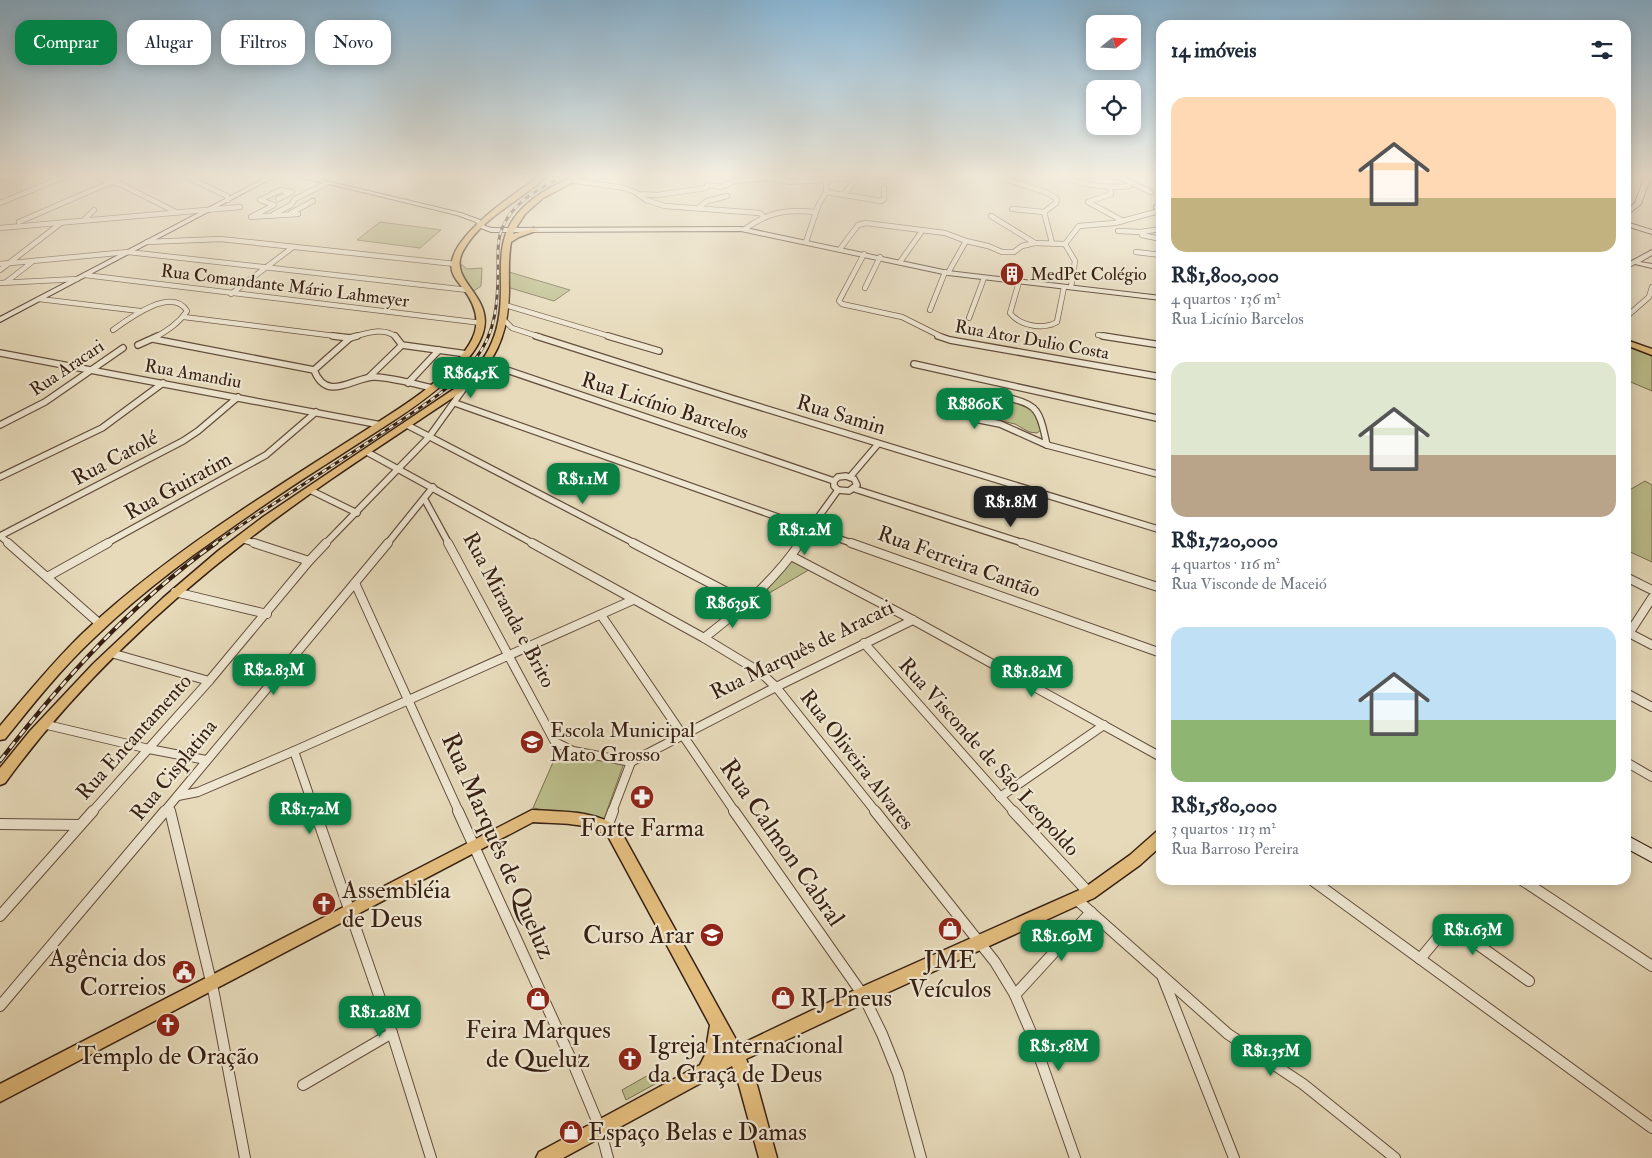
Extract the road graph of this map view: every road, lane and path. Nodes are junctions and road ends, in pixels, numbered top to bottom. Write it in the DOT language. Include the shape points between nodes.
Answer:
graph roads {
  1 [pos="52,230"];
  2 [pos="170,230"];
  3 [pos="475,230"];
  4 [pos="492,230"];
  5 [pos="534,230"];
  6 [pos="750,230"];
  7 [pos="810,230"];
  8 [pos="854,230"];
  9 [pos="915,230"];
  10 [pos="1014,230"];
  11 [pos="1049,230"];
  12 [pos="1075,230"];
  13 [pos="1154,230"];
  14 [pos="510,231"];
  15 [pos="922,231"];
  16 [pos="1118,231"];
  17 [pos="1142,232"];
  18 [pos="1156,238"];
  19 [pos="508,240"];
  20 [pos="966,241"];
  21 [pos="147,242"];
  22 [pos="806,242"];
  23 [pos="1035,243"];
  24 [pos="1052,243"];
  25 [pos="1064,244"];
  26 [pos="293,247"];
  27 [pos="840,249"];
  28 [pos="128,252"];
  29 [pos="1136,252"];
  30 [pos="1652,252"];
  31 [pos="864,254"];
  32 [pos="1156,254"];
  33 [pos="880,258"];
  34 [pos="32,261"];
  35 [pos="900,262"];
  36 [pos="1633,262"];
  37 [pos="8,263"];
  38 [pos="0,264"];
  39 [pos="455,264"];
  40 [pos="1652,266"];
  41 [pos="264,269"];
  42 [pos="0,270"];
  43 [pos="946,272"];
  44 [pos="85,275"];
  45 [pos="984,278"];
  46 [pos="77,279"];
  47 [pos="1019,282"];
  48 [pos="2,284"];
  49 [pos="1068,287"];
  50 [pos="1652,287"];
  51 [pos="865,288"];
  52 [pos="468,290"];
  53 [pos="231,294"];
  54 [pos="1156,297"];
  55 [pos="1650,297"];
  56 [pos="39,299"];
  57 [pos="505,305"];
  58 [pos="930,310"];
  59 [pos="140,311"];
  60 [pos="1631,313"];
  61 [pos="184,317"];
  62 [pos="969,318"];
  63 [pos="0,320"];
  64 [pos="482,323"];
  65 [pos="506,326"];
  66 [pos="113,330"];
  67 [pos="1098,335"];
  68 [pos="350,338"];
  69 [pos="152,339"];
  70 [pos="1631,339"];
  71 [pos="1156,344"];
  72 [pos="1631,344"];
  73 [pos="138,345"];
  74 [pos="402,345"];
  75 [pos="1652,347"];
  76 [pos="123,348"];
  77 [pos="439,350"];
  78 [pos="659,351"];
  79 [pos="1652,352"];
  80 [pos="0,353"];
  81 [pos="467,354"];
  82 [pos="914,364"];
  83 [pos="485,365"];
  84 [pos="91,370"];
  85 [pos="314,370"];
  86 [pos="369,377"];
  87 [pos="1156,377"];
  88 [pos="408,383"];
  89 [pos="164,384"];
  90 [pos="467,384"];
  91 [pos="433,388"];
  92 [pos="238,397"];
  93 [pos="455,403"];
  94 [pos="316,412"];
  95 [pos="1156,418"];
  96 [pos="0,425"];
  97 [pos="381,425"];
  98 [pos="407,425"];
  99 [pos="429,437"];
  100 [pos="878,444"];
  101 [pos="1047,445"];
  102 [pos="367,452"];
  103 [pos="398,468"];
  104 [pos="1156,474"];
  105 [pos="850,476"];
  106 [pos="0,477"];
  107 [pos="834,482"];
  108 [pos="433,487"];
  109 [pos="855,489"];
  110 [pos="310,490"];
  111 [pos="838,490"];
  112 [pos="425,500"];
  113 [pos="357,513"];
  114 [pos="812,528"];
  115 [pos="1156,528"];
  116 [pos="0,536"];
  117 [pos="241,539"];
  118 [pos="791,556"];
  119 [pos="309,561"];
  120 [pos="47,577"];
  121 [pos="1631,580"];
  122 [pos="355,583"];
  123 [pos="1156,586"];
  124 [pos="1652,590"];
  125 [pos="176,592"];
  126 [pos="1652,598"];
  127 [pos="633,600"];
  128 [pos="748,603"];
  129 [pos="267,614"];
  130 [pos="601,615"];
  131 [pos="913,620"];
  132 [pos="100,624"];
  133 [pos="1631,628"];
  134 [pos="1631,636"];
  135 [pos="704,638"];
  136 [pos="864,643"];
  137 [pos="1652,645"];
  138 [pos="1156,651"];
  139 [pos="111,653"];
  140 [pos="508,656"];
  141 [pos="209,681"];
  142 [pos="776,687"];
  143 [pos="1631,696"];
  144 [pos="409,699"];
  145 [pos="1652,707"];
  146 [pos="42,724"];
  147 [pos="1104,725"];
  148 [pos="0,735"];
  149 [pos="682,736"];
  150 [pos="149,749"];
  151 [pos="294,752"];
  152 [pos="1156,754"];
  153 [pos="206,760"];
  154 [pos="631,762"];
  155 [pos="1631,765"];
  156 [pos="1652,777"];
  157 [pos="0,779"];
  158 [pos="178,796"];
  159 [pos="1000,797"];
  160 [pos="169,807"];
  161 [pos="0,824"];
  162 [pos="80,825"];
  163 [pos="607,826"];
  164 [pos="1156,841"];
  165 [pos="1631,844"];
  166 [pos="474,845"];
  167 [pos="1652,856"];
  168 [pos="1319,885"];
  169 [pos="1530,885"];
  170 [pos="1083,896"];
  171 [pos="349,911"];
  172 [pos="1091,912"];
  173 [pos="0,916"];
  174 [pos="981,943"];
  175 [pos="1420,958"];
  176 [pos="1652,966"];
  177 [pos="1163,978"];
  178 [pos="1529,981"];
  179 [pos="212,982"];
  180 [pos="863,995"];
  181 [pos="1015,995"];
  182 [pos="0,1006"];
  183 [pos="719,1024"];
  184 [pos="392,1033"];
  185 [pos="763,1042"];
  186 [pos="736,1055"];
  187 [pos="706,1071"];
  188 [pos="303,1085"];
  189 [pos="0,1093"];
  190 [pos="600,1128"];
  191 [pos="1652,1128"];
  192 [pos="245,1158"];
  193 [pos="431,1158"];
  194 [pos="545,1158"];
  195 [pos="608,1158"];
  196 [pos="768,1158"];
  197 [pos="921,1158"];
  198 [pos="1075,1158"];
  199 [pos="1234,1158"];
  200 [pos="1395,1158"];
  1 -- 37 [label="street"];
  2 -- 21 [label="main road"];
  3 -- 39 [label="main road"];
  4 -- 14 [label="main road"];
  5 -- 14 [label="main road"];
  5 -- 19 [label="main road" via="516,234"];
  6 -- 22 [label="main road"];
  7 -- 22 [label="street"];
  8 -- 27 [label="street"];
  9 -- 15 [label="street"];
  10 -- 23 [label="street"];
  11 -- 24 [label="street"];
  12 -- 25 [label="street"];
  13 -- 17 [label="street"];
  14 -- 19 [label="main road"];
  15 -- 20 [label="street" via="950,234"];
  15 -- 35 [label="street"];
  16 -- 17 [label="street"];
  17 -- 18 [label="street" via="1142,236"];
  19 -- 57 [label="main road"];
  20 -- 23 [label="street" via="999,252 1018,250"];
  20 -- 43 [label="street"];
  21 -- 26 [label="street" via="220,239"];
  21 -- 28 [label="main road"];
  22 -- 27 [label="main road"];
  23 -- 24 [label="street"];
  24 -- 25 [label="street"];
  25 -- 49 [label="street" via="1076,261"];
  26 -- 39 [label="street"];
  26 -- 41 [label="street"];
  27 -- 31 [label="main road"];
  28 -- 34 [label="street"];
  28 -- 41 [label="street"];
  28 -- 44 [label="main road"];
  29 -- 32 [label="street"];
  30 -- 36 [label="main road"];
  31 -- 33 [label="main road"];
  31 -- 87 [label="street, Rua Ator Dulio Costa" via="840,298 842,304 902,316 950,340"];
  33 -- 35 [label="main road"];
  33 -- 51 [label="street"];
  34 -- 37 [label="street"];
  34 -- 48 [label="street"];
  35 -- 43 [label="main road"];
  36 -- 40 [label="main road"];
  37 -- 38 [label="street"];
  37 -- 42 [label="street"];
  39 -- 52 [label="main road" via="456,272"];
  41 -- 52 [label="street"];
  41 -- 53 [label="street"];
  43 -- 45 [label="main road"];
  43 -- 58 [label="street"];
  44 -- 46 [label="main road"];
  44 -- 53 [label="street, Rua Comandante Mário Lahmeyer"];
  45 -- 47 [label="main road"];
  45 -- 62 [label="street"];
  46 -- 48 [label="street"];
  46 -- 56 [label="main road"];
  47 -- 49 [label="main road"];
  47 -- 49 [label="street" via="1010,313 1012,317 1043,325 1057,322"];
  49 -- 54 [label="main road"];
  50 -- 55 [label="street"];
  52 -- 64 [label="main road" via="480,309"];
  53 -- 64 [label="street, Rua Comandante Mário Lahmeyer"];
  55 -- 60 [label="street"];
  56 -- 59 [label="street"];
  56 -- 63 [label="main road"];
  57 -- 65 [label="main road"];
  57 -- 78 [label="street"];
  59 -- 61 [label="street" via="159,305 180,304 187,311"];
  59 -- 66 [label="street"];
  61 -- 68 [label="street"];
  61 -- 69 [label="street"];
  64 -- 81 [label="main road"];
  65 -- 83 [label="main road"];
  65 -- 100 [label="street, Rua Samin"];
  67 -- 71 [label="street"];
  68 -- 74 [label="street" via="371,332 391,333 400,338"];
  68 -- 85 [label="street"];
  69 -- 73 [label="street"];
  69 -- 85 [label="street"];
  70 -- 75 [label="main road"];
  72 -- 79 [label="main road"];
  74 -- 77 [label="street"];
  74 -- 86 [label="street"];
  76 -- 84 [label="street, Rua Aracari"];
  77 -- 81 [label="street"];
  77 -- 88 [label="street"];
  80 -- 84 [label="street, Rua Amandiu"];
  81 -- 91 [label="main road"];
  82 -- 95 [label="street"];
  83 -- 90 [label="main road"];
  83 -- 107 [label="street, Rua Licínio Barcelos"];
  84 -- 89 [label="street, Rua Amandiu"];
  84 -- 96 [label="street, Rua Aracari" via="37,406"];
  85 -- 86 [label="street" via="320,383 328,386 345,385"];
  86 -- 88 [label="street"];
  88 -- 91 [label="street"];
  89 -- 92 [label="street, Rua Amandiu"];
  89 -- 106 [label="street" via="102,428"];
  90 -- 93 [label="street"];
  90 -- 98 [label="main road"];
  91 -- 97 [label="main road"];
  92 -- 94 [label="street, Rua Amandiu"];
  92 -- 116 [label="street, Rua Catolé" via="183,441"];
  93 -- 99 [label="street, Rua Encantamento"];
  93 -- 114 [label="street, Rua Ferreira Cantão"];
  94 -- 97 [label="street, Rua Amandiu"];
  94 -- 120 [label="street, Rua Guiratim" via="266,455"];
  97 -- 132 [label="main road" via="206,539"];
  98 -- 99 [label="street"];
  98 -- 102 [label="main road"];
  99 -- 103 [label="street, Rua Encantamento"];
  99 -- 128 [label="street"];
  100 -- 105 [label="street"];
  100 -- 115 [label="street, Rua Samin"];
  101 -- 101 [label="street" via="1031,406 987,395 974,398 968,412 971,416 1000,424"];
  101 -- 104 [label="street"];
  102 -- 103 [label="street, Rua Oliveira Alvares"];
  102 -- 110 [label="main road"];
  103 -- 108 [label="street, Rua Oliveira Alvares"];
  103 -- 113 [label="street, Rua Encantamento"];
  105 -- 107 [label="street" via="842,476"];
  105 -- 109 [label="street" via="857,482"];
  107 -- 111 [label="street"];
  108 -- 112 [label="street, Rua Cisplatina"];
  108 -- 127 [label="street, Rua Oliveira Alvares"];
  109 -- 111 [label="street"];
  109 -- 123 [label="street"];
  110 -- 113 [label="street"];
  110 -- 117 [label="main road"];
  111 -- 114 [label="street"];
  112 -- 122 [label="street, Rua Cisplatina"];
  112 -- 140 [label="street, Rua Miranda e Brito"];
  113 -- 119 [label="street, Rua Encantamento"];
  114 -- 118 [label="street"];
  114 -- 138 [label="street, Rua Ferreira Cantão"];
  116 -- 120 [label="street"];
  117 -- 119 [label="street"];
  117 -- 125 [label="main road"];
  118 -- 128 [label="street"];
  118 -- 131 [label="street"];
  119 -- 129 [label="street, Rua Encantamento"];
  120 -- 132 [label="street"];
  121 -- 124 [label="street"];
  122 -- 144 [label="street, Rua Marquês de Queluz"];
  122 -- 153 [label="street, Rua Cisplatina"];
  125 -- 129 [label="street"];
  125 -- 139 [label="main road"];
  126 -- 133 [label="street"];
  127 -- 130 [label="street"];
  127 -- 135 [label="street, Rua Oliveira Alvares"];
  128 -- 135 [label="street"];
  129 -- 141 [label="street, Rua Encantamento"];
  130 -- 140 [label="street"];
  130 -- 149 [label="street, Rua Calmon Cabral"];
  131 -- 136 [label="street, Rua Marquês de Aracati"];
  131 -- 147 [label="street"];
  132 -- 148 [label="main road"];
  134 -- 137 [label="street"];
  135 -- 142 [label="street, Rua Oliveira Alvares" via="760,672"];
  136 -- 142 [label="street, Rua Marquês de Aracati"];
  136 -- 159 [label="street, Rua Visconde de São Leopoldo"];
  139 -- 141 [label="street"];
  139 -- 146 [label="main road"];
  140 -- 144 [label="street"];
  140 -- 154 [label="street, Rua Miranda e Brito" via="554,742 573,751"];
  141 -- 150 [label="street, Rua Encantamento"];
  142 -- 149 [label="street, Rua Marquês de Aracati"];
  142 -- 174 [label="street, Rua Oliveira Alvares"];
  143 -- 145 [label="street"];
  144 -- 151 [label="street"];
  144 -- 166 [label="street, Rua Marquês de Queluz"];
  146 -- 150 [label="street"];
  146 -- 157 [label="main road"];
  147 -- 152 [label="street"];
  147 -- 159 [label="street"];
  149 -- 154 [label="street, Rua Marquês de Aracati"];
  149 -- 180 [label="street, Rua Calmon Cabral"];
  150 -- 153 [label="street"];
  150 -- 162 [label="street, Rua Encantamento"];
  151 -- 158 [label="street" via="198,792"];
  151 -- 171 [label="street"];
  153 -- 158 [label="street, Rua Cisplatina"];
  154 -- 163 [label="street"];
  155 -- 156 [label="street"];
  158 -- 160 [label="street, Rua Cisplatina"];
  159 -- 170 [label="street, Rua Visconde de São Leopoldo"];
  160 -- 179 [label="street"];
  160 -- 182 [label="street, Rua Cisplatina"];
  161 -- 162 [label="street"];
  162 -- 173 [label="street, Rua Encantamento"];
  163 -- 166 [label="main road" via="532,816"];
  163 -- 183 [label="main road" via="614,833"];
  164 -- 170 [label="main road" via="1135,860"];
  165 -- 167 [label="main road"];
  166 -- 171 [label="main road"];
  166 -- 190 [label="street, Rua Marquês de Queluz"];
  168 -- 175 [label="street"];
  169 -- 176 [label="street"];
  170 -- 172 [label="street, Rua Visconde de São Leopoldo"];
  170 -- 174 [label="main road"];
  171 -- 179 [label="main road"];
  171 -- 184 [label="street"];
  172 -- 177 [label="street, Rua Visconde de São Leopoldo"];
  172 -- 181 [label="street"];
  174 -- 180 [label="main road"];
  174 -- 181 [label="street, Rua Oliveira Alvares"];
  175 -- 178 [label="street" via="1449,924"];
  175 -- 191 [label="street"];
  177 -- 199 [label="street"];
  177 -- 200 [label="street, Rua Visconde de São Leopoldo" via="1228,1034 1303,1084"];
  179 -- 189 [label="main road"];
  179 -- 192 [label="street"];
  180 -- 185 [label="main road"];
  180 -- 197 [label="street, Rua Calmon Cabral" via="895,1066"];
  181 -- 198 [label="street, Rua Oliveira Alvares"];
  183 -- 185 [label="main road" via="736,1051 756,1041"];
  183 -- 186 [label="main road"];
  183 -- 187 [label="main road" via="713,1056"];
  184 -- 188 [label="street"];
  184 -- 193 [label="street"];
  185 -- 186 [label="main road"];
  186 -- 187 [label="main road"];
  186 -- 196 [label="main road" via="748,1084"];
  187 -- 190 [label="main road"];
  190 -- 194 [label="main road"];
  190 -- 195 [label="street, Rua Marquês de Queluz"];
}
